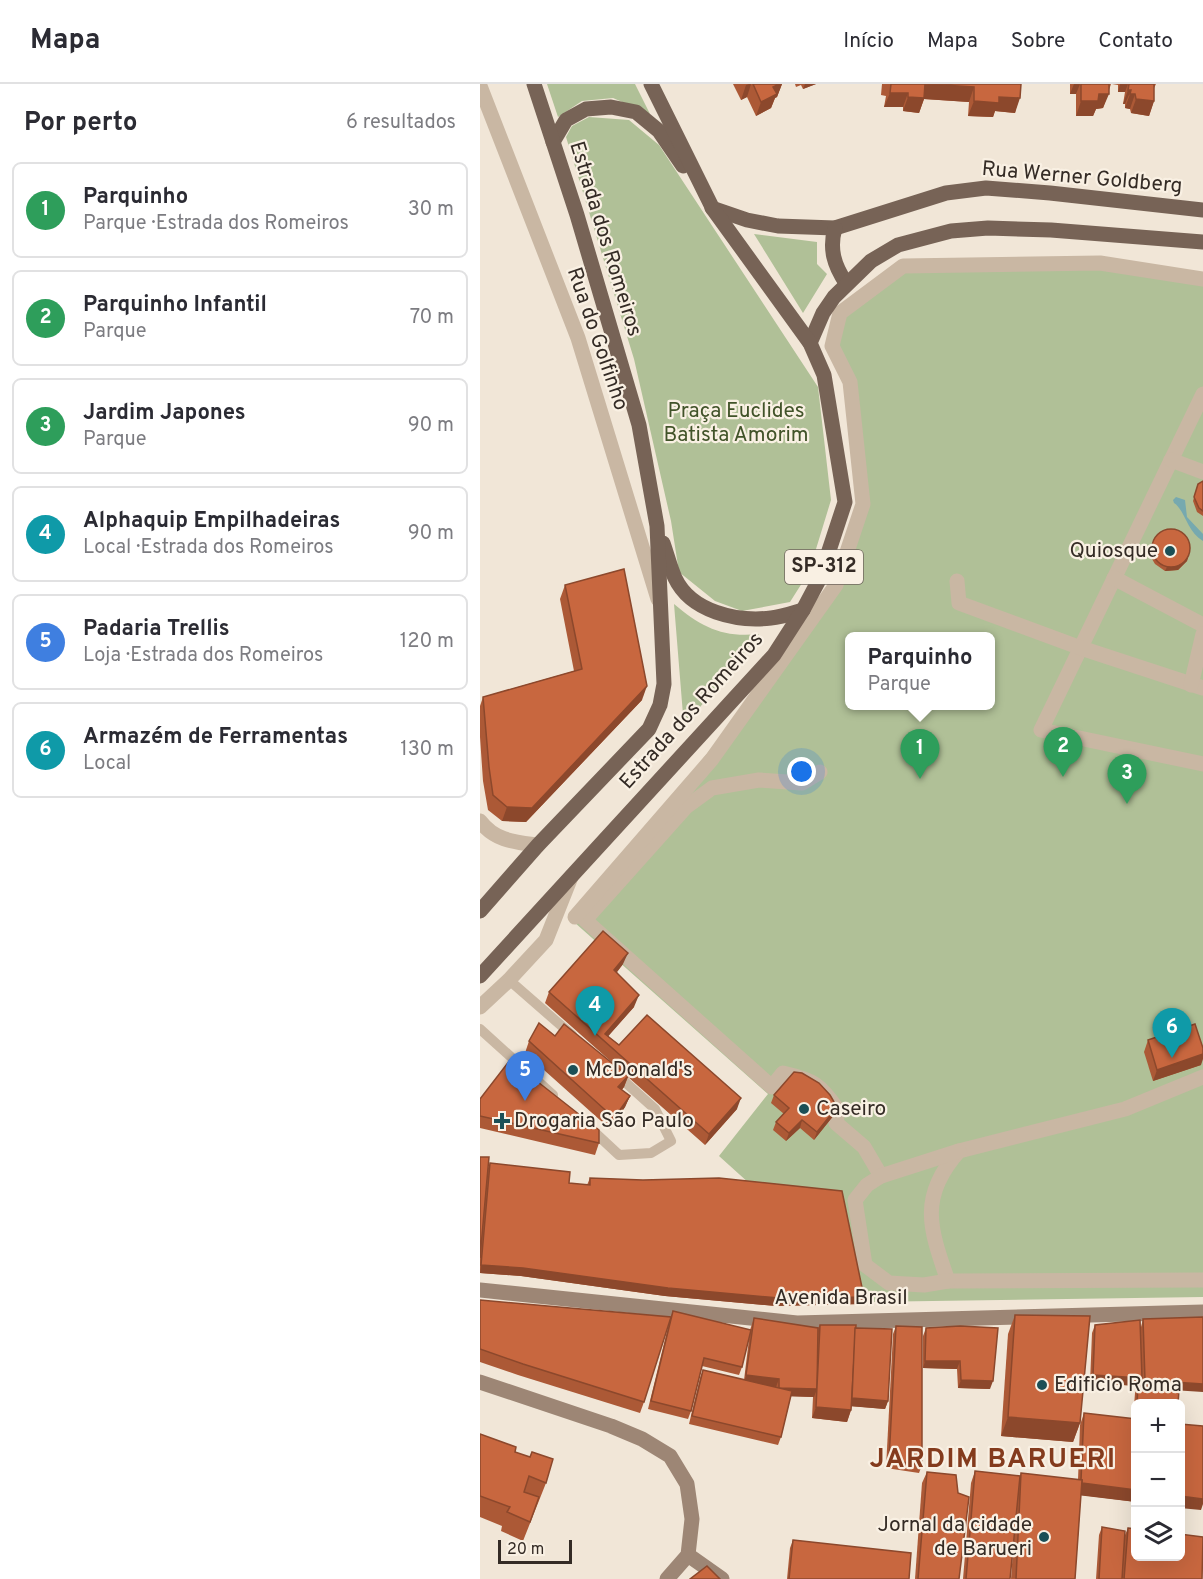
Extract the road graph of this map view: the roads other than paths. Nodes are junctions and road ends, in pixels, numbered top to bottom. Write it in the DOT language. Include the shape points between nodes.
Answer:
graph roads {
  1 [pos="534,84"];
  2 [pos="651,84"];
  3 [pos="480,86"];
  4 [pos="553,142"];
  5 [pos="713,209"];
  6 [pos="1203,210"];
  7 [pos="835,228"];
  8 [pos="1203,242"];
  9 [pos="1203,279"];
  10 [pos="846,283"];
  11 [pos="810,343"];
  12 [pos="1203,394"];
  13 [pos="1171,460"];
  14 [pos="1203,472"];
  15 [pos="657,526"];
  16 [pos="1114,578"];
  17 [pos="957,581"];
  18 [pos="661,609"];
  19 [pos="803,610"];
  20 [pos="1203,625"];
  21 [pos="1203,633"];
  22 [pos="1081,648"];
  23 [pos="1197,687"];
  24 [pos="1203,764"];
  25 [pos="820,772"];
  26 [pos="480,821"];
  27 [pos="538,845"];
  28 [pos="574,871"];
  29 [pos="480,910"];
  30 [pos="575,917"];
  31 [pos="480,975"];
  32 [pos="509,980"];
  33 [pos="480,1007"];
  34 [pos="480,1029"];
  35 [pos="584,1046"];
  36 [pos="602,1062"];
  37 [pos="1203,1077"];
  38 [pos="558,1100"];
  39 [pos="585,1123"];
  40 [pos="959,1151"];
  41 [pos="881,1176"];
  42 [pos="948,1281"];
  43 [pos="1203,1281"];
  44 [pos="480,1290"];
  45 [pos="1203,1312"];
  46 [pos="480,1382"];
  47 [pos="688,1555"];
  48 [pos="667,1579"];
  49 [pos="722,1579"];
  1 -- 4 [label="main road, Estrada dos Romeiros"];
  2 -- 5 [label="main road, Estrada dos Romeiros / SP-312"];
  3 -- 18 [label="street, Rua do Golfinho" via="578,338"];
  4 -- 5 [label="main road" via="566,120 586,109 611,107 636,112 659,131"];
  4 -- 15 [label="main road, Estrada dos Romeiros" via="639,425"];
  5 -- 7 [label="main road, Rua Werner Goldberg" via="768,224"];
  5 -- 11 [label="main road, Estrada dos Romeiros / SP-312"];
  6 -- 7 [label="main road, Rua Werner Goldberg" via="986,188 946,193"];
  7 -- 10 [label="main road" via="832,251"];
  8 -- 10 [label="main road" via="1051,230 951,231 898,245 871,261"];
  9 -- 30 [label="street" via="1100,262 903,266 840,313 832,346 850,382 864,504 836,585 712,759"];
  10 -- 11 [label="main road" via="823,313"];
  11 -- 19 [label="main road, Estrada dos Romeiros / SP-312" via="824,375 845,502 820,578"];
  12 -- 13 [label="street"];
  13 -- 14 [label="street"];
  13 -- 16 [label="street"];
  15 -- 18 [label="main road, Estrada dos Romeiros"];
  15 -- 19 [label="main road" via="676,579 691,599 718,613 742,618 772,618"];
  16 -- 20 [label="street"];
  16 -- 22 [label="street"];
  17 -- 22 [label="street" via="958,603"];
  18 -- 27 [label="main road, Estrada dos Romeiros" via="664,684 649,729"];
  19 -- 28 [label="main road, Estrada dos Romeiros / SP-312" via="774,655"];
  21 -- 23 [label="street"];
  22 -- 23 [label="street"];
  22 -- 24 [label="street" via="1041,730"];
  25 -- 41 [label="street" via="802,783 759,780 711,788 686,807 585,920 772,1087 783,1073 819,1085 838,1110 836,1123 864,1147"];
  26 -- 27 [label="street" via="500,838"];
  27 -- 29 [label="main road, Estrada dos Romeiros"];
  28 -- 31 [label="main road, Estrada dos Romeiros / SP-312"];
  28 -- 32 [label="street" via="546,940"];
  32 -- 33 [label="street"];
  32 -- 35 [label="lane"];
  34 -- 38 [label="lane"];
  36 -- 39 [label="lane" via="655,1109 671,1141 651,1153 620,1155"];
  37 -- 40 [label="street" via="1125,1109"];
  40 -- 41 [label="street"];
  40 -- 42 [label="street" via="935,1188 930,1215"];
  41 -- 42 [label="street" via="855,1200 865,1265 889,1282 924,1286"];
  42 -- 43 [label="street"];
  44 -- 45 [label="street, Avenida Brasil" via="797,1323"];
  46 -- 47 [label="street" via="611,1426 670,1456 687,1484 692,1519"];
  47 -- 48 [label="street"];
  47 -- 49 [label="street"];
}
